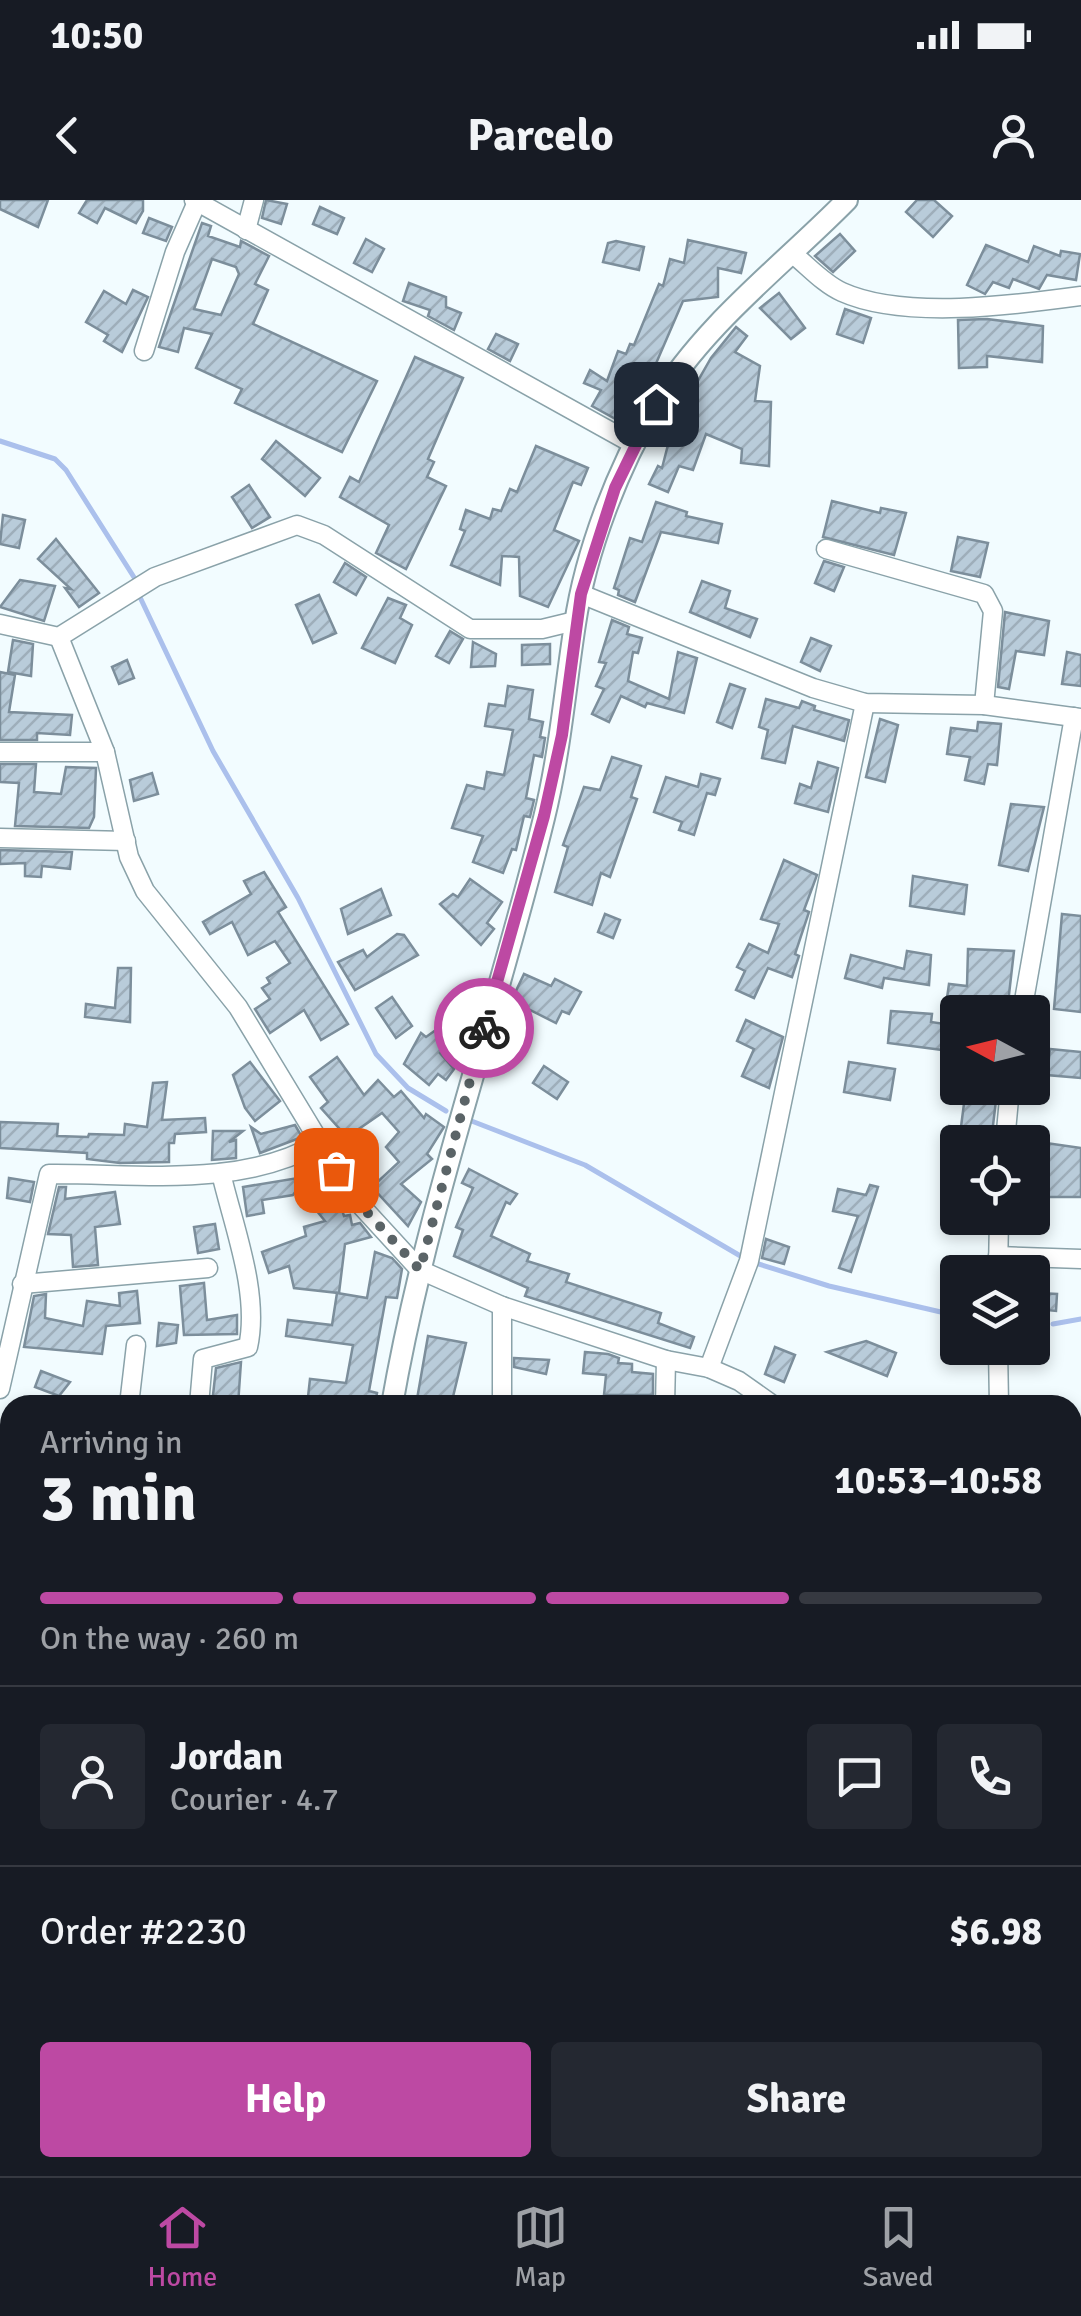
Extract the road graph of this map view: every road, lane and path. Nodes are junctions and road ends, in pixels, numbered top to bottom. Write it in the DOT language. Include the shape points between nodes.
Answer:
graph roads {
  1 [pos="254,200"];
  2 [pos="847,200"];
  3 [pos="196,201"];
  4 [pos="246,230"];
  5 [pos="794,254"];
  6 [pos="1081,296"];
  7 [pos="144,350"];
  8 [pos="635,445"];
  9 [pos="826,549"];
  10 [pos="581,594"];
  11 [pos="575,622"];
  12 [pos="0,624"];
  13 [pos="58,637"];
  14 [pos="865,703"];
  15 [pos="984,705"];
  16 [pos="1078,718"];
  17 [pos="0,752"];
  18 [pos="105,752"];
  19 [pos="0,838"];
  20 [pos="126,842"];
  21 [pos="1025,995"];
  22 [pos="319,1143"];
  23 [pos="221,1172"];
  24 [pos="1081,1260"];
  25 [pos="1050,1261"];
  26 [pos="208,1268"];
  27 [pos="420,1270"];
  28 [pos="22,1284"];
  29 [pos="502,1306"];
  30 [pos="136,1345"];
  31 [pos="666,1360"];
  32 [pos="998,1365"];
  33 [pos="709,1368"];
  34 [pos="0,1389"];
  35 [pos="130,1395"];
  36 [pos="200,1395"];
  37 [pos="394,1395"];
  38 [pos="502,1395"];
  39 [pos="665,1395"];
  40 [pos="759,1395"];
  41 [pos="999,1395"];
  1 -- 4 [label="street"];
  2 -- 5 [label="street"];
  3 -- 4 [label="street"];
  3 -- 7 [label="street"];
  4 -- 8 [label="street"];
  5 -- 6 [label="street" via="841,291 869,301 973,309"];
  5 -- 8 [label="street" via="711,330 656,404"];
  8 -- 10 [label="street"];
  9 -- 15 [label="street" via="984,594 993,611"];
  10 -- 11 [label="street"];
  10 -- 14 [label="street"];
  11 -- 13 [label="street" via="470,628 324,535 297,525 155,578"];
  11 -- 27 [label="street" via="544,816"];
  12 -- 13 [label="street"];
  13 -- 18 [label="street"];
  14 -- 15 [label="street"];
  14 -- 33 [label="street" via="750,1261"];
  15 -- 16 [label="street"];
  16 -- 21 [label="street"];
  17 -- 18 [label="street"];
  18 -- 20 [label="street"];
  19 -- 20 [label="street"];
  20 -- 22 [label="street" via="145,891 238,1007"];
  22 -- 23 [label="street" via="290,1160"];
  22 -- 27 [label="street" via="354,1198"];
  23 -- 28 [label="street" via="49,1174"];
  23 -- 36 [label="street" via="247,1290 250,1336 248,1347 203,1359"];
  24 -- 25 [label="street"];
  26 -- 28 [label="street"];
  27 -- 29 [label="street"];
  27 -- 37 [label="street"];
  28 -- 34 [label="street"];
  29 -- 31 [label="street"];
  29 -- 38 [label="street"];
  30 -- 35 [label="street"];
  31 -- 33 [label="street"];
  31 -- 39 [label="street"];
  32 -- 41 [label="street"];
  33 -- 40 [label="street"];
}
